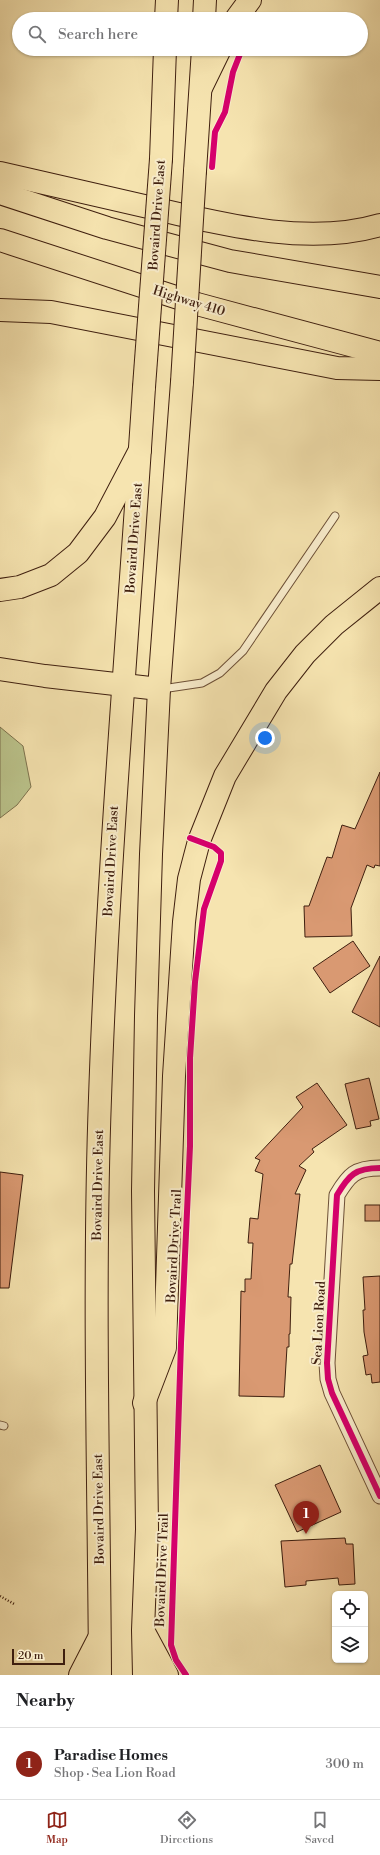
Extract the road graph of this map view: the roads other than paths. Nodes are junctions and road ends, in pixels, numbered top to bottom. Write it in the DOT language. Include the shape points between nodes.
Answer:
graph roads {
  1 [pos="167,0"];
  2 [pos="205,0"];
  3 [pos="250,0"];
  4 [pos="166,12"];
  5 [pos="204,12"];
  6 [pos="241,12"];
  7 [pos="165,56"];
  8 [pos="203,56"];
  9 [pos="217,56"];
  10 [pos="201,88"];
  11 [pos="0,173"];
  12 [pos="0,193"];
  13 [pos="380,225"];
  14 [pos="0,240"];
  15 [pos="380,287"];
  16 [pos="0,310"];
  17 [pos="380,353"];
  18 [pos="380,369"];
  19 [pos="140,450"];
  20 [pos="335,516"];
  21 [pos="380,588"];
  22 [pos="0,590"];
  23 [pos="0,669"];
  24 [pos="123,685"];
  25 [pos="159,689"];
  26 [pos="380,1168"];
  27 [pos="144,1403"];
  28 [pos="380,1496"];
  29 [pos="143,1630"];
  30 [pos="100,1637"];
  31 [pos="80,1675"];
  32 [pos="100,1675"];
  33 [pos="144,1675"];
  34 [pos="167,1675"];
  1 -- 4 [label="main road"];
  2 -- 5 [label="main road"];
  3 -- 6 [label="main road"];
  7 -- 19 [label="main road, Bovaird Drive East, bridge" via="161,159"];
  8 -- 10 [label="main road"];
  9 -- 10 [label="main road"];
  10 -- 25 [label="main road, bridge"];
  11 -- 13 [label="main road" via="235,228 327,233 364,230"];
  12 -- 15 [label="main road" via="107,228 230,261"];
  14 -- 17 [label="main road, Highway 410" via="197,304"];
  16 -- 18 [label="main road" via="51,312 337,368"];
  19 -- 22 [label="main road" via="105,517 78,552 51,575"];
  19 -- 24 [label="main road, Bovaird Drive East"];
  20 -- 25 [label="lane" via="243,651 220,673 202,683"];
  21 -- 27 [label="main road" via="334,625 305,654 276,691 225,776 199,841 184,922 174,1076 165,1348"];
  23 -- 24 [label="main road"];
  24 -- 25 [label="main road"];
  24 -- 30 [label="main road, Bovaird Drive East" via="110,862 100,1099 97,1354"];
  25 -- 27 [label="main road" via="146,1016 143,1191"];
  26 -- 28 [label="street, Sea Lion Road" via="360,1170 347,1178 337,1195 327,1363 332,1393"];
  27 -- 29 [label="main road" via="147,1529"];
  29 -- 33 [label="main road"];
  29 -- 34 [label="main road"];
  30 -- 31 [label="main road"];
  30 -- 32 [label="main road, Bovaird Drive East"];
}
